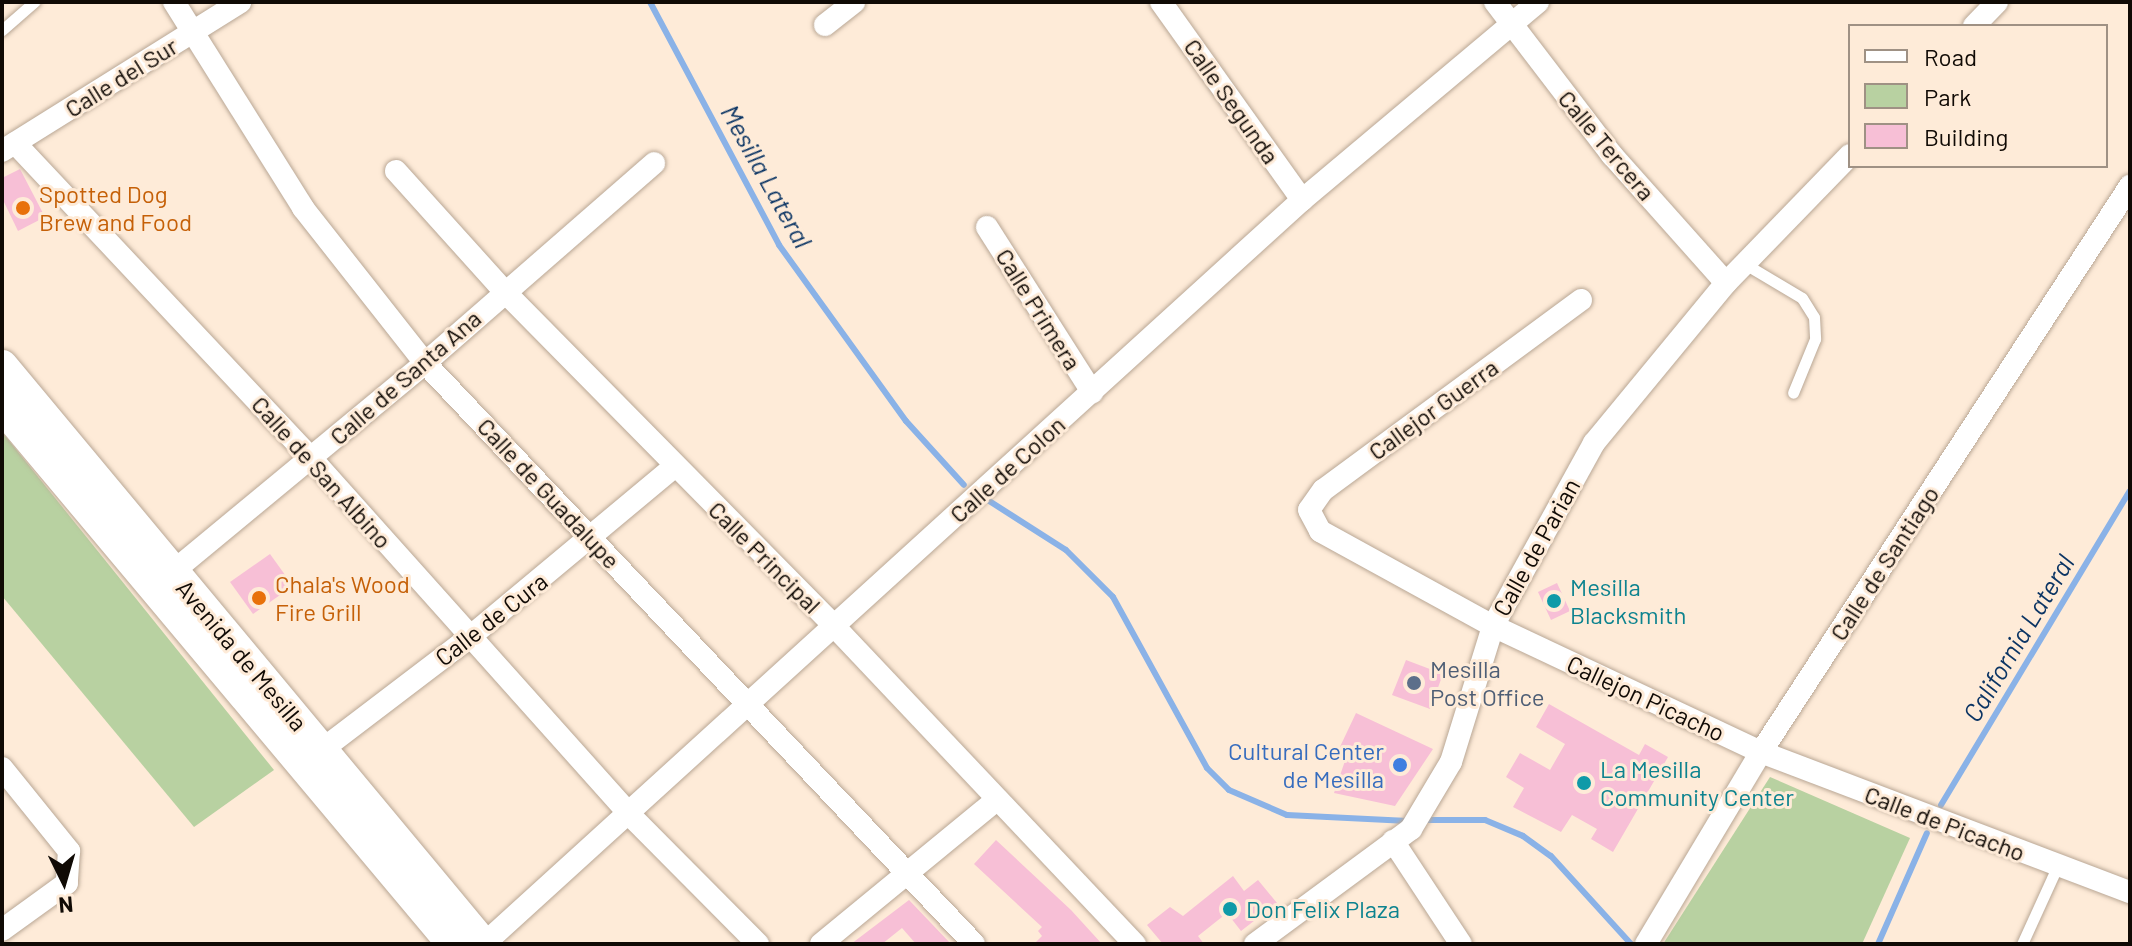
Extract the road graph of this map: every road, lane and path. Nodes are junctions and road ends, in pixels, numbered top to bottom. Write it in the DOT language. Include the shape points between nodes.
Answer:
graph roads {
  1 [pos="34,2"];
  2 [pos="174,2"];
  3 [pos="240,2"];
  4 [pos="854,2"];
  5 [pos="1161,2"];
  6 [pos="1495,2"];
  7 [pos="1538,2"];
  8 [pos="1997,2"];
  9 [pos="1976,24"];
  10 [pos="825,25"];
  11 [pos="1510,25"];
  12 [pos="2,30"];
  13 [pos="192,32"];
  14 [pos="9,147"];
  15 [pos="1848,157"];
  16 [pos="654,163"];
  17 [pos="396,171"];
  18 [pos="2130,186"];
  19 [pos="1302,200"];
  20 [pos="987,227"];
  21 [pos="1745,264"];
  22 [pos="1726,283"];
  23 [pos="503,290"];
  24 [pos="1581,300"];
  25 [pos="425,363"];
  26 [pos="2,366"];
  27 [pos="1092,392"];
  28 [pos="1793,393"];
  29 [pos="2,406"];
  30 [pos="312,459"];
  31 [pos="675,466"];
  32 [pos="1320,531"];
  33 [pos="592,539"];
  34 [pos="163,580"];
  35 [pos="834,626"];
  36 [pos="1493,626"];
  37 [pos="471,636"];
  38 [pos="751,703"];
  39 [pos="1761,752"];
  40 [pos="312,757"];
  41 [pos="2,768"];
  42 [pos="995,801"];
  43 [pos="629,814"];
  44 [pos="1393,841"];
  45 [pos="2058,865"];
  46 [pos="907,873"];
  47 [pos="2130,892"];
  48 [pos="2,930"];
  49 [pos="453,944"];
  50 [pos="484,944"];
  51 [pos="758,944"];
  52 [pos="821,944"];
  53 [pos="974,944"];
  54 [pos="1135,944"];
  55 [pos="1255,944"];
  56 [pos="1461,944"];
  57 [pos="1646,944"];
  58 [pos="2022,944"];
  1 -- 12 [label="lane"];
  2 -- 13 [label="street, Calle de Guadalupe"];
  3 -- 13 [label="street, Calle del Sur"];
  4 -- 10 [label="street"];
  5 -- 19 [label="street, Calle Segunda"];
  6 -- 11 [label="street, Calle Tercera"];
  7 -- 11 [label="street, Calle de Colon"];
  8 -- 9 [label="street"];
  11 -- 19 [label="street, Calle de Colon"];
  11 -- 22 [label="street, Calle Tercera" via="1612,155"];
  13 -- 14 [label="street, Calle del Sur"];
  13 -- 25 [label="street, Calle de Guadalupe" via="303,208"];
  14 -- 30 [label="street, Calle de San Albino"];
  15 -- 21 [label="street, Calle de Parian"];
  16 -- 23 [label="street, Calle de Santa Ana"];
  17 -- 23 [label="street, Calle Principal"];
  18 -- 39 [label="street, Calle de Santiago"];
  19 -- 27 [label="street, Calle de Colon"];
  20 -- 27 [label="street, Calle Primera"];
  21 -- 22 [label="street, Calle de Parian"];
  21 -- 28 [label="lane" via="1802,298 1814,317 1815,339"];
  22 -- 36 [label="street, Calle de Parian" via="1594,443"];
  23 -- 25 [label="street, Calle de Santa Ana"];
  23 -- 31 [label="street, Calle Principal"];
  24 -- 32 [label="street, Callejor Guerra" via="1323,490 1309,510"];
  25 -- 30 [label="street, Calle de Santa Ana"];
  25 -- 33 [label="street, Calle de Guadalupe"];
  26 -- 34 [label="main road, Avenida de Mesilla"];
  27 -- 35 [label="street, Calle de Colon"];
  29 -- 34 [label="main road, Avenida de Mesilla"];
  30 -- 34 [label="street, Calle de Santa Ana"];
  30 -- 37 [label="street, Calle de San Albino"];
  31 -- 33 [label="street, Calle de Cura"];
  31 -- 35 [label="street, Calle Principal"];
  32 -- 36 [label="street, Callejon Picacho"];
  33 -- 37 [label="street, Calle de Cura"];
  33 -- 38 [label="street, Calle de Guadalupe"];
  34 -- 40 [label="main road, Avenida de Mesilla"];
  35 -- 38 [label="street, Calle de Colon"];
  35 -- 42 [label="street, Calle Principal"];
  36 -- 39 [label="street, Callejon Picacho"];
  36 -- 44 [label="street, Calle de Parian" via="1451,762 1411,829"];
  37 -- 40 [label="street, Calle de Cura"];
  37 -- 43 [label="street, Calle de San Albino"];
  38 -- 43 [label="street, Calle de Colon"];
  38 -- 46 [label="street, Calle de Guadalupe"];
  39 -- 45 [label="street, Calle de Picacho"];
  39 -- 57 [label="street, Calle de Santiago"];
  40 -- 49 [label="main road, Avenida de Mesilla"];
  40 -- 50 [label="main road, Avenida de Mesilla"];
  41 -- 48 [label="street" via="69,851 67,883"];
  42 -- 46 [label="street"];
  42 -- 54 [label="street, Calle Principal"];
  43 -- 50 [label="street, Calle de Colon"];
  43 -- 51 [label="street, Calle de San Albino"];
  44 -- 55 [label="street, Calle de Parian"];
  44 -- 56 [label="street"];
  45 -- 47 [label="street, Calle de Picacho"];
  45 -- 58 [label="lane"];
  46 -- 52 [label="street"];
  46 -- 53 [label="street, Calle de Guadalupe"];
}
